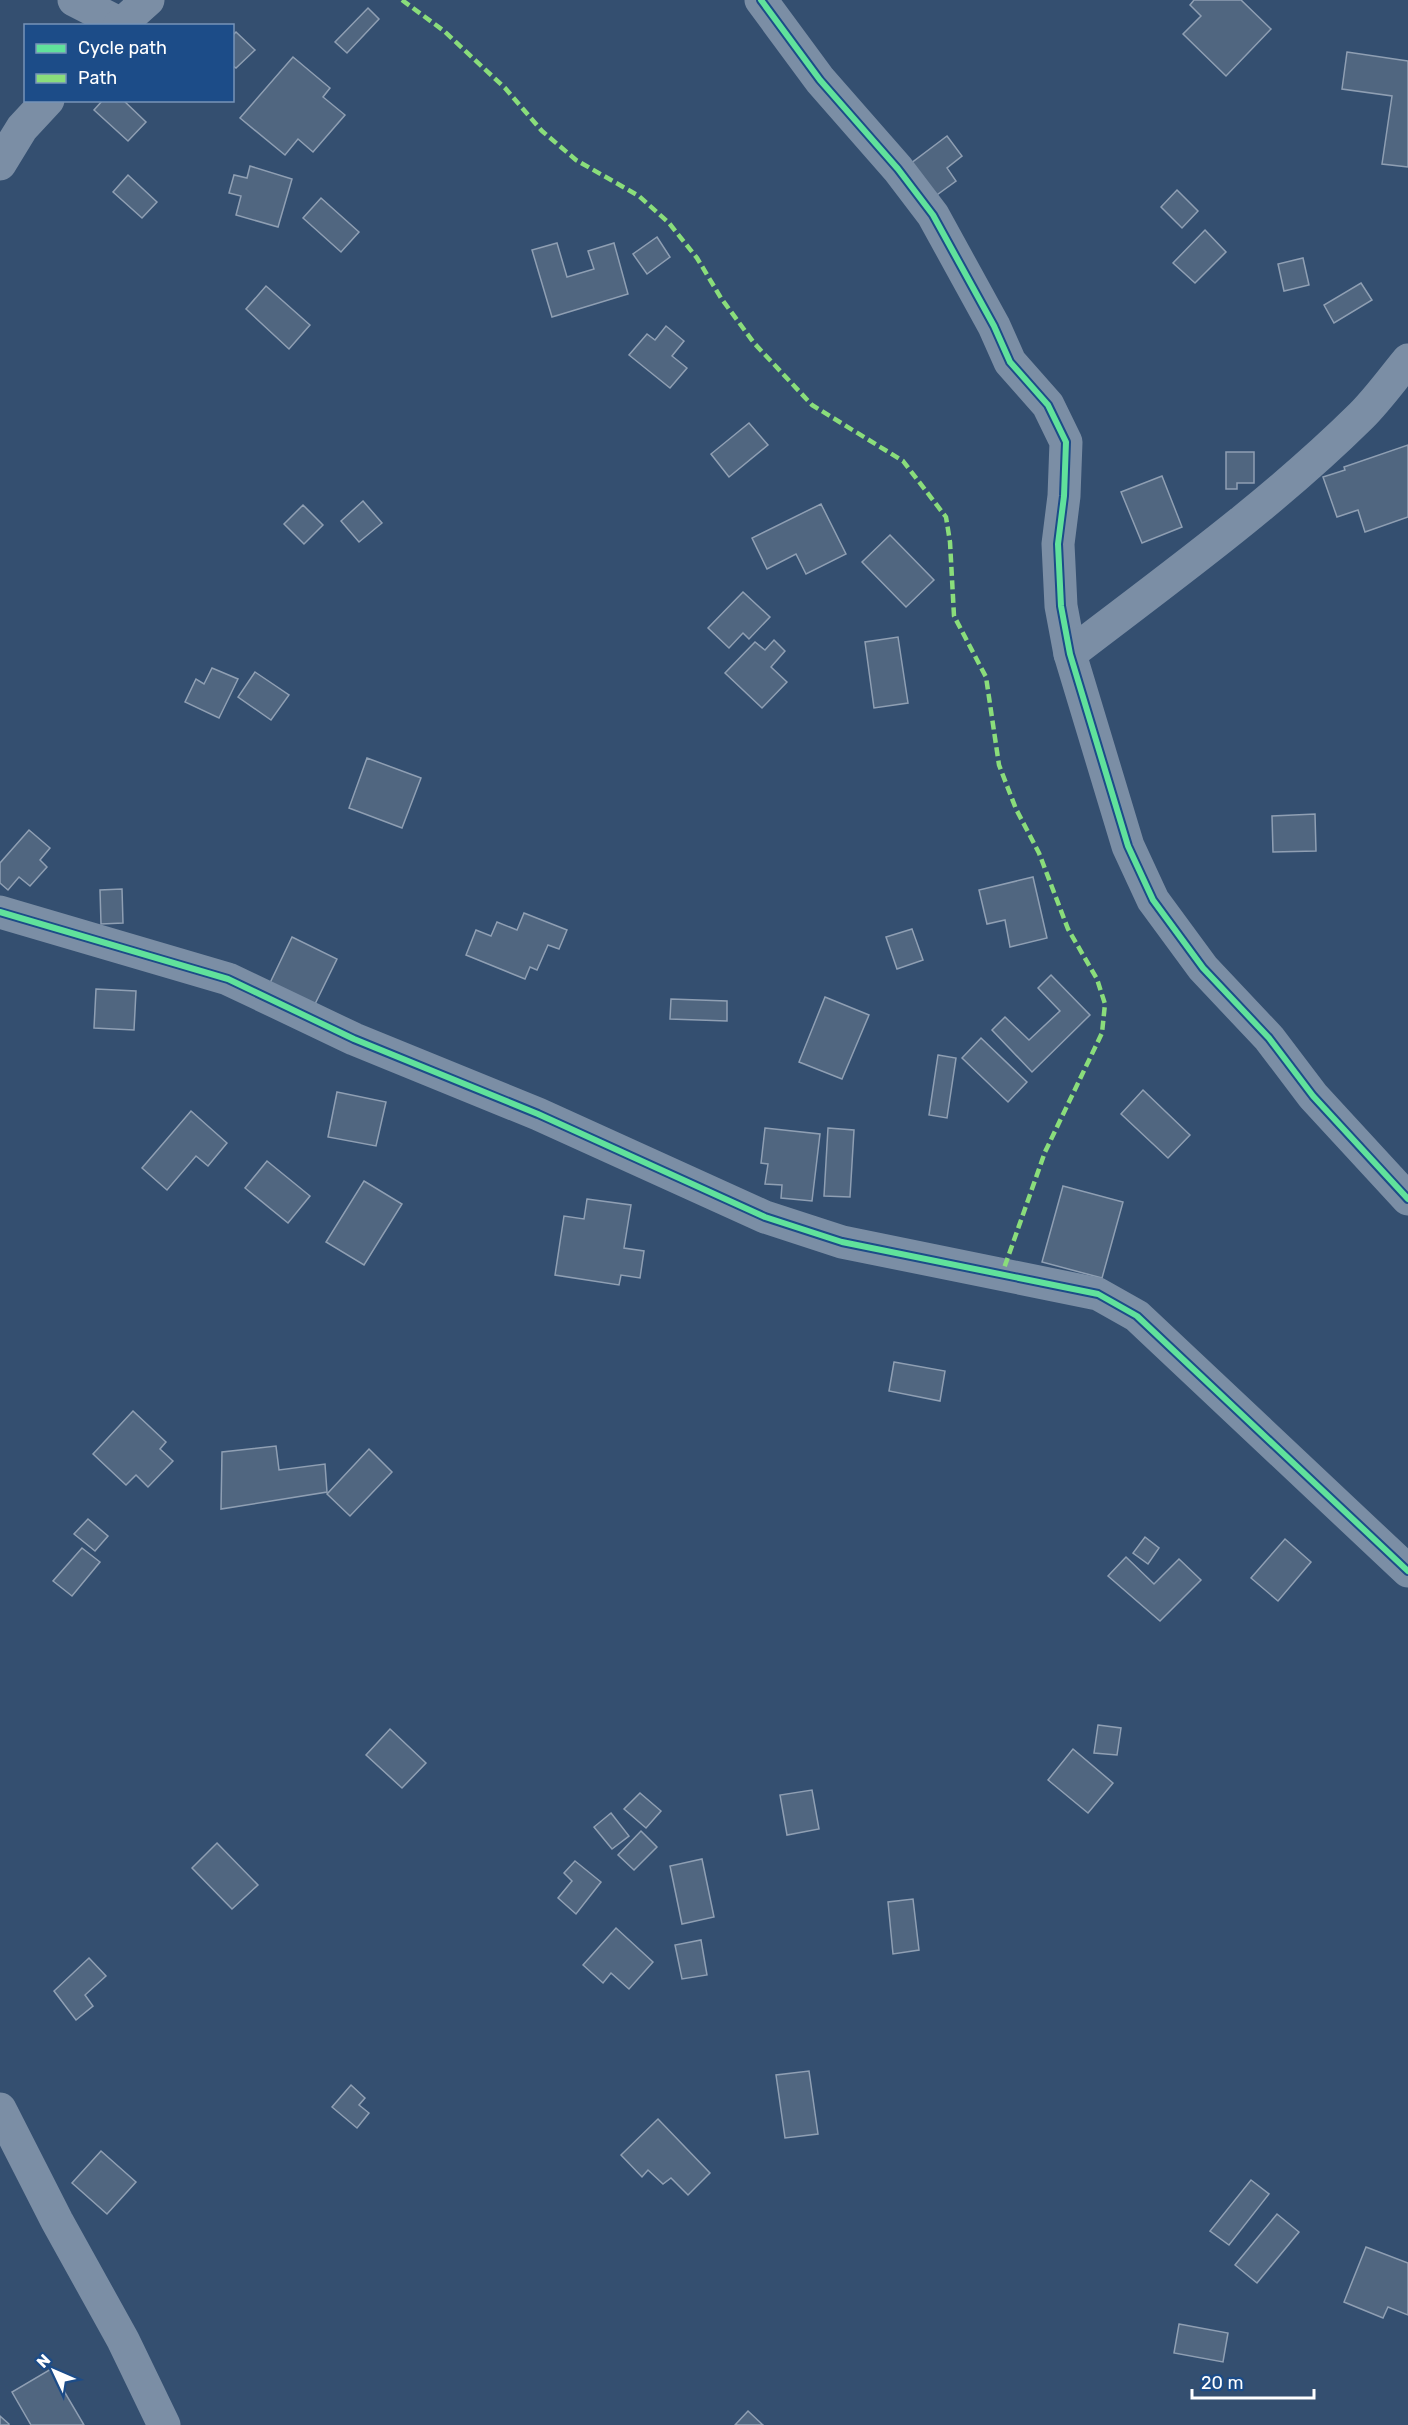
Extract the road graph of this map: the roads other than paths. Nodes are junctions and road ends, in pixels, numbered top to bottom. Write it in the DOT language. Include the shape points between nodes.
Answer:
graph roads {
  1 [pos="74,0"];
  2 [pos="148,0"];
  3 [pos="761,0"];
  4 [pos="118,24"];
  5 [pos="121,24"];
  6 [pos="46,102"];
  7 [pos="0,164"];
  8 [pos="1408,360"];
  9 [pos="1070,654"];
  10 [pos="0,912"];
  11 [pos="1408,1199"];
  12 [pos="1408,1571"];
  13 [pos="0,2109"];
  14 [pos="164,2425"];
  1 -- 4 [label="street"];
  2 -- 5 [label="street"];
  3 -- 9 [label="street" via="820,81 933,215 1010,362 1048,405 1066,442 1058,544 1061,606"];
  6 -- 7 [label="street" via="22,128"];
  8 -- 9 [label="street" via="1363,415 1281,489"];
  9 -- 11 [label="street" via="1128,846 1153,900 1203,968 1269,1038 1312,1096"];
  10 -- 12 [label="street" via="228,979 354,1039 538,1114 765,1217 842,1242 1098,1294 1137,1316"];
  13 -- 14 [label="street"];
}
